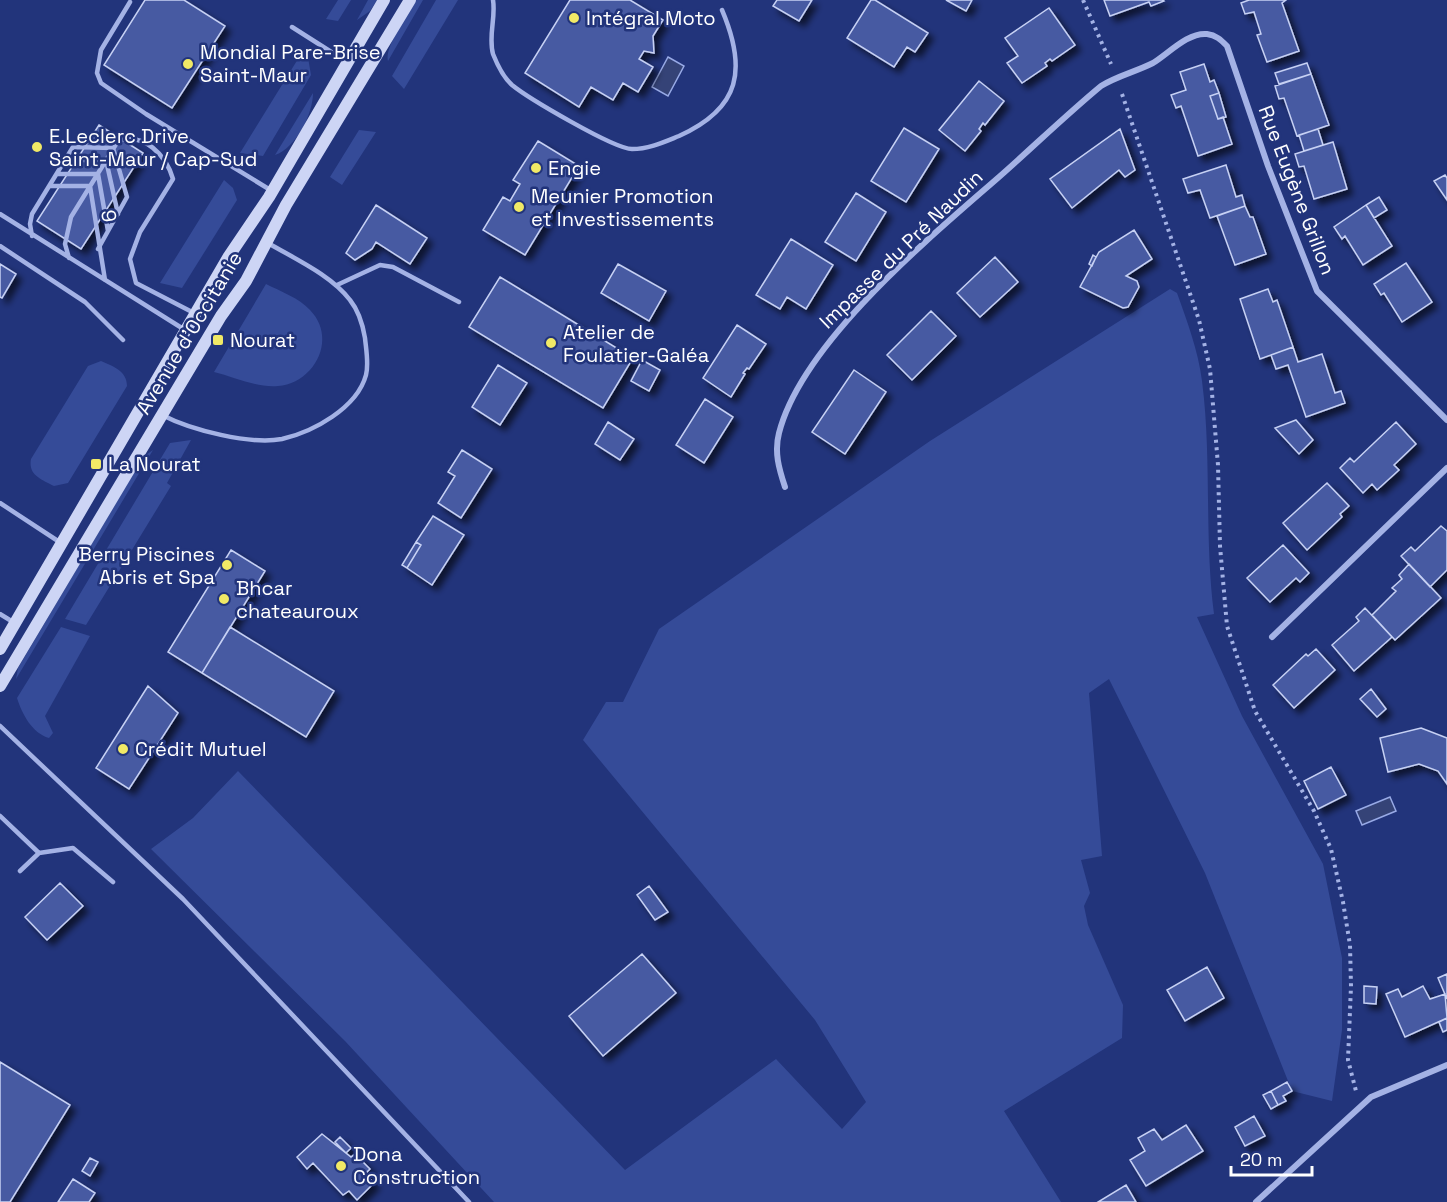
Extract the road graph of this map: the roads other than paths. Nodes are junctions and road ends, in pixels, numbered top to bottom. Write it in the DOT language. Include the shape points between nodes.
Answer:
graph roads {
  1 [pos="384,0"];
  2 [pos="410,0"];
  3 [pos="493,0"];
  4 [pos="130,2"];
  5 [pos="722,10"];
  6 [pos="292,27"];
  7 [pos="347,62"];
  8 [pos="1116,76"];
  9 [pos="113,148"];
  10 [pos="65,160"];
  11 [pos="106,160"];
  12 [pos="58,174"];
  13 [pos="98,174"];
  14 [pos="50,186"];
  15 [pos="90,186"];
  16 [pos="272,191"];
  17 [pos="0,214"];
  18 [pos="118,214"];
  19 [pos="108,231"];
  20 [pos="32,236"];
  21 [pos="267,243"];
  22 [pos="0,246"];
  23 [pos="98,249"];
  24 [pos="69,258"];
  25 [pos="105,280"];
  26 [pos="337,285"];
  27 [pos="459,302"];
  28 [pos="197,314"];
  29 [pos="187,331"];
  30 [pos="123,340"];
  31 [pos="162,415"];
  32 [pos="1447,420"];
  33 [pos="1447,468"];
  34 [pos="785,487"];
  35 [pos="0,503"];
  36 [pos="61,543"];
  37 [pos="0,614"];
  38 [pos="15,624"];
  39 [pos="1272,637"];
  40 [pos="0,649"];
  41 [pos="0,686"];
  42 [pos="0,726"];
  43 [pos="0,816"];
  44 [pos="39,853"];
  45 [pos="20,871"];
  46 [pos="113,882"];
  47 [pos="1447,1065"];
  48 [pos="469,1202"];
  49 [pos="1256,1202"];
  1 -- 7 [label="main road, Avenue d'Occitanie"];
  2 -- 21 [label="main road, Avenue d'Occitanie"];
  3 -- 5 [label="lane" via="491,41 494,55 511,84 608,142 631,149 662,144 697,128 709,121 725,102 733,87 738,61"];
  4 -- 16 [label="lane" via="101,50 97,73 101,83"];
  6 -- 7 [label="lane"];
  7 -- 16 [label="main road, Avenue d'Occitanie"];
  8 -- 32 [label="street, Rue Eugène Grillon" via="1153,62 1191,38 1206,34 1220,38 1227,46 1317,291"];
  8 -- 34 [label="street, Impasse du Pré Naudin" via="951,219 855,312 817,357 789,406 778,435 777,460"];
  9 -- 10 [label="lane" via="74,147"];
  9 -- 11 [label="lane"];
  9 -- 18 [label="lane" via="127,197"];
  9 -- 28 [label="lane" via="129,137 160,153 169,163 173,178 140,232 130,259 136,283"];
  10 -- 11 [label="lane"];
  10 -- 12 [label="lane"];
  11 -- 13 [label="lane"];
  11 -- 18 [label="lane"];
  12 -- 13 [label="lane"];
  12 -- 14 [label="lane"];
  13 -- 15 [label="lane"];
  13 -- 19 [label="lane"];
  14 -- 15 [label="lane"];
  14 -- 20 [label="lane" via="32,214"];
  15 -- 23 [label="lane, 9"];
  15 -- 24 [label="lane" via="67,227 65,244"];
  16 -- 28 [label="main road, Avenue d'Occitanie"];
  17 -- 20 [label="lane"];
  18 -- 19 [label="lane"];
  19 -- 23 [label="lane"];
  20 -- 24 [label="lane"];
  21 -- 26 [label="lane"];
  21 -- 31 [label="main road, Avenue d'Occitanie"];
  22 -- 30 [label="lane" via="85,302"];
  23 -- 25 [label="lane, 9"];
  24 -- 25 [label="lane"];
  25 -- 29 [label="lane"];
  26 -- 27 [label="lane" via="380,265 393,267"];
  26 -- 31 [label="lane" via="351,302 363,329 367,351 366,374 356,394 336,413 310,430 280,439 210,431"];
  28 -- 29 [label="main road, Avenue d'Occitanie"];
  29 -- 36 [label="main road, Avenue d'Occitanie"];
  31 -- 41 [label="main road, Avenue d'Occitanie"];
  33 -- 39 [label="street"];
  35 -- 36 [label="lane"];
  36 -- 38 [label="main road, Avenue d'Occitanie"];
  37 -- 38 [label="lane"];
  38 -- 40 [label="main road, Avenue d'Occitanie"];
  42 -- 48 [label="lane" via="183,899"];
  43 -- 44 [label="lane"];
  44 -- 45 [label="lane"];
  44 -- 46 [label="lane" via="73,848"];
  47 -- 49 [label="street" via="1371,1097"];
}
